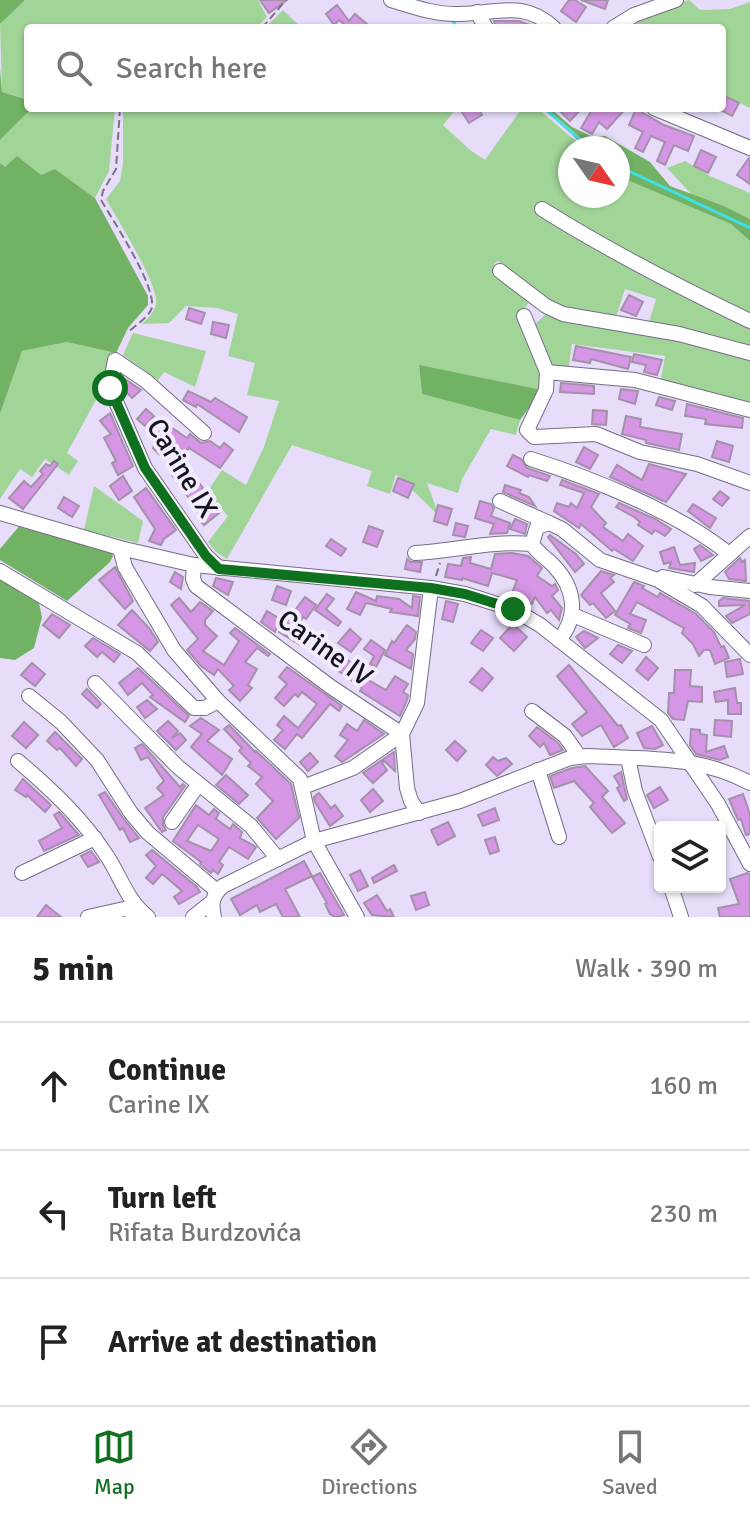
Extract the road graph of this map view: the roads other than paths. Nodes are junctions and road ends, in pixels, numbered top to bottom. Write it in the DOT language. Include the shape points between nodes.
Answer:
graph roads {
  1 [pos="391,0"];
  2 [pos="676,0"];
  3 [pos="467,10"];
  4 [pos="439,18"];
  5 [pos="482,24"];
  6 [pos="551,24"];
  7 [pos="619,24"];
  8 [pos="664,112"];
  9 [pos="750,148"];
  10 [pos="542,209"];
  11 [pos="500,271"];
  12 [pos="524,316"];
  13 [pos="750,321"];
  14 [pos="750,353"];
  15 [pos="547,372"];
  16 [pos="750,410"];
  17 [pos="204,433"];
  18 [pos="531,459"];
  19 [pos="750,483"];
  20 [pos="500,501"];
  21 [pos="0,513"];
  22 [pos="549,523"];
  23 [pos="750,536"];
  24 [pos="532,544"];
  25 [pos="120,548"];
  26 [pos="415,553"];
  27 [pos="728,553"];
  28 [pos="194,565"];
  29 [pos="219,569"];
  30 [pos="0,571"];
  31 [pos="642,574"];
  32 [pos="695,585"];
  33 [pos="431,588"];
  34 [pos="750,591"];
  35 [pos="573,615"];
  36 [pos="559,640"];
  37 [pos="644,645"];
  38 [pos="750,655"];
  39 [pos="95,683"];
  40 [pos="29,696"];
  41 [pos="218,701"];
  42 [pos="532,711"];
  43 [pos="402,734"];
  44 [pos="579,756"];
  45 [pos="628,758"];
  46 [pos="18,761"];
  47 [pos="690,761"];
  48 [pos="538,770"];
  49 [pos="750,783"];
  50 [pos="198,785"];
  51 [pos="303,787"];
  52 [pos="419,813"];
  53 [pos="172,822"];
  54 [pos="559,837"];
  55 [pos="95,838"];
  56 [pos="314,841"];
  57 [pos="654,841"];
  58 [pos="278,859"];
  59 [pos="750,864"];
  60 [pos="22,873"];
  61 [pos="673,893"];
  62 [pos="214,903"];
  63 [pos="146,916"];
  64 [pos="88,917"];
  65 [pos="193,917"];
  66 [pos="357,917"];
  67 [pos="681,917"];
  1 -- 4 [label="street"];
  2 -- 7 [label="street"];
  3 -- 4 [label="street"];
  3 -- 5 [label="street"];
  3 -- 6 [label="street" via="526,7"];
  8 -- 9 [label="street"];
  10 -- 13 [label="street"];
  11 -- 14 [label="street" via="563,314 679,334"];
  12 -- 15 [label="street"];
  15 -- 16 [label="street" via="635,380"];
  15 -- 19 [label="street" via="546,390 528,426 530,436 596,434"];
  17 -- 29 [label="street, Carine IX" via="115,360 110,388 145,468"];
  18 -- 27 [label="street" via="598,482 695,530"];
  20 -- 22 [label="street"];
  21 -- 25 [label="street"];
  22 -- 24 [label="street" via="537,527"];
  22 -- 31 [label="street" via="600,560"];
  23 -- 27 [label="street"];
  24 -- 26 [label="street" via="507,541"];
  24 -- 35 [label="street" via="564,577"];
  25 -- 28 [label="street"];
  25 -- 41 [label="street" via="125,567 174,650"];
  27 -- 32 [label="street"];
  28 -- 29 [label="street"];
  28 -- 43 [label="street, Carine IV" via="196,586"];
  29 -- 33 [label="street"];
  30 -- 41 [label="street" via="137,653 194,708"];
  31 -- 32 [label="street"];
  31 -- 38 [label="street" via="702,606"];
  32 -- 34 [label="street"];
  33 -- 36 [label="street" via="498,603"];
  33 -- 43 [label="street" via="417,703"];
  35 -- 36 [label="street"];
  35 -- 37 [label="street"];
  36 -- 47 [label="street" via="661,720"];
  39 -- 50 [label="street"];
  40 -- 62 [label="street" via="97,760 131,813"];
  41 -- 51 [label="street" via="294,771"];
  42 -- 44 [label="street" via="565,736"];
  43 -- 51 [label="street" via="353,768"];
  43 -- 52 [label="street" via="407,788"];
  44 -- 45 [label="street"];
  44 -- 48 [label="street"];
  45 -- 47 [label="street"];
  45 -- 57 [label="street"];
  46 -- 55 [label="street"];
  47 -- 49 [label="street"];
  47 -- 59 [label="street"];
  48 -- 52 [label="street"];
  48 -- 54 [label="street"];
  50 -- 53 [label="street"];
  50 -- 58 [label="street" via="251,826"];
  51 -- 56 [label="street"];
  52 -- 56 [label="street"];
  55 -- 60 [label="street"];
  55 -- 63 [label="street" via="130,899"];
  56 -- 58 [label="street"];
  56 -- 66 [label="street"];
  58 -- 62 [label="street"];
  61 -- 67 [label="street"];
  62 -- 65 [label="street"];
  63 -- 64 [label="street" via="124,909"];
}
